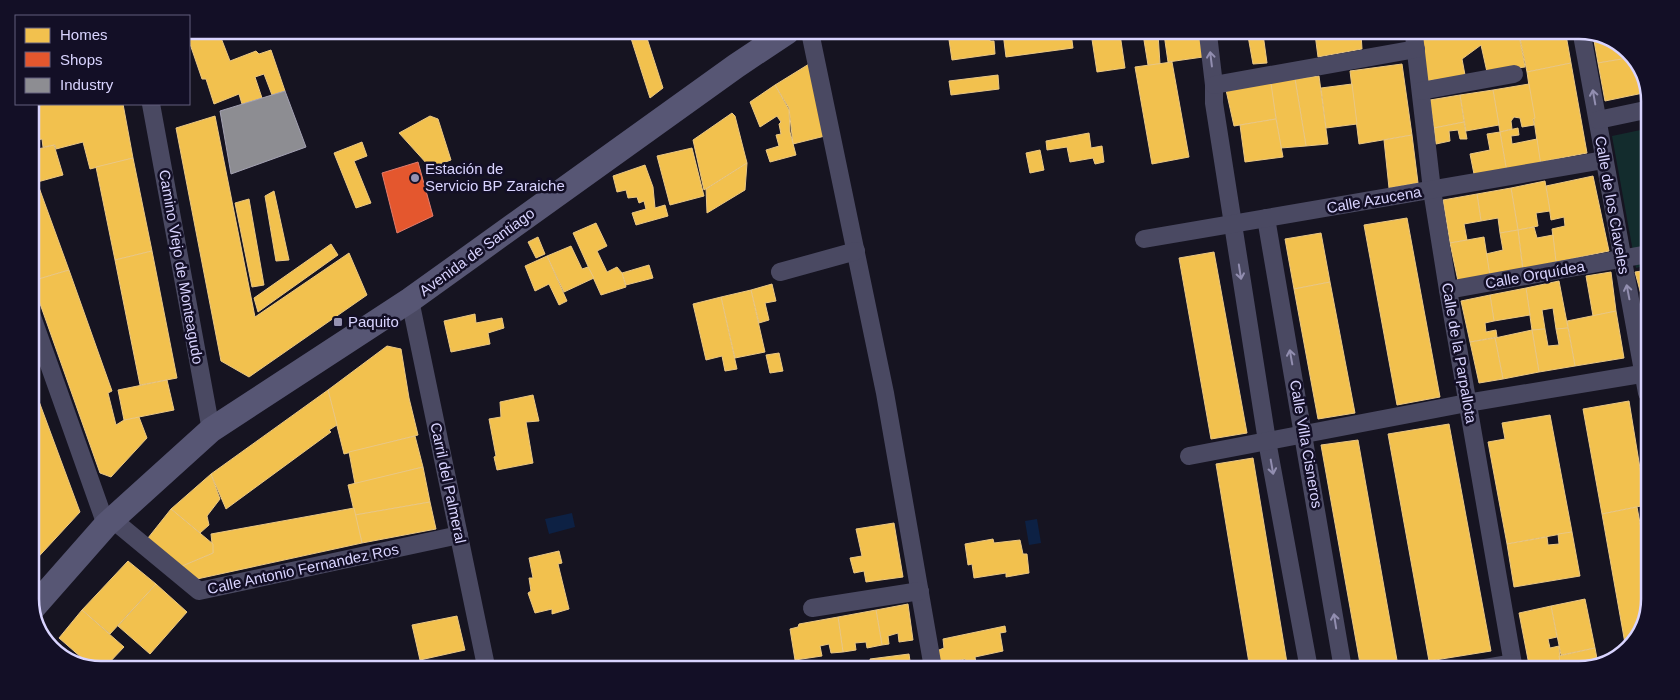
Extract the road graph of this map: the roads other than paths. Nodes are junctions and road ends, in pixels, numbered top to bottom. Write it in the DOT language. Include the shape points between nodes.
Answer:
graph roads {
  1 [pos="777,39"];
  2 [pos="811,39"];
  3 [pos="1209,39"];
  4 [pos="1583,39"];
  5 [pos="1415,42"];
  6 [pos="1514,74"];
  7 [pos="1214,85"];
  8 [pos="1421,90"];
  9 [pos="151,105"];
  10 [pos="1641,111"];
  11 [pos="1598,120"];
  12 [pos="1604,160"];
  13 [pos="1432,190"];
  14 [pos="1266,218"];
  15 [pos="1233,224"];
  16 [pos="1144,239"];
  17 [pos="856,251"];
  18 [pos="1641,255"];
  19 [pos="1622,259"];
  20 [pos="780,272"];
  21 [pos="1448,290"];
  22 [pos="410,300"];
  23 [pos="39,335"];
  24 [pos="1641,354"];
  25 [pos="1641,375"];
  26 [pos="1467,403"];
  27 [pos="211,430"];
  28 [pos="1304,434"];
  29 [pos="1267,441"];
  30 [pos="1189,456"];
  31 [pos="109,522"];
  32 [pos="459,535"];
  33 [pos="920,591"];
  34 [pos="39,601"];
  35 [pos="812,608"];
  36 [pos="485,661"];
  37 [pos="932,661"];
  38 [pos="1308,661"];
  39 [pos="1343,661"];
  40 [pos="1513,661"];
  1 -- 22 [label="street, Avenida de Santiago"];
  2 -- 17 [label="street"];
  7 -- 3 [label="street, one-way"];
  11 -- 4 [label="street, Calle de los Claveles, one-way"];
  5 -- 7 [label="street"];
  5 -- 8 [label="street, Calle de la Parpallota"];
  6 -- 8 [label="street"];
  7 -- 15 [label="street"];
  8 -- 13 [label="street, Calle de la Parpallota"];
  9 -- 27 [label="street, Camino Viejo de Monteagudo"];
  10 -- 11 [label="street"];
  11 -- 12 [label="street, Calle de los Claveles"];
  12 -- 13 [label="street, Calle Azucena"];
  12 -- 19 [label="street, Calle de los Claveles"];
  13 -- 14 [label="street, Calle Azucena"];
  13 -- 21 [label="street, Calle de la Parpallota"];
  14 -- 15 [label="street, Calle Azucena"];
  28 -- 14 [label="street, Calle Villa Cisneros, one-way"];
  15 -- 16 [label="street, Calle Azucena"];
  15 -- 29 [label="street, one-way"];
  17 -- 20 [label="street"];
  17 -- 33 [label="street"];
  18 -- 19 [label="street, Calle Orquídea"];
  19 -- 21 [label="street, Calle Orquídea"];
  24 -- 19 [label="street, Calle de los Claveles, one-way"];
  21 -- 26 [label="street, Calle de la Parpallota"];
  22 -- 27 [label="street, Avenida de Santiago"];
  22 -- 32 [label="street, Carril del Palmeral"];
  23 -- 31 [label="street"];
  25 -- 26 [label="street"];
  26 -- 28 [label="street"];
  26 -- 40 [label="street, Calle de la Parpallota"];
  27 -- 31 [label="street, Avenida de Santiago"];
  28 -- 29 [label="street"];
  39 -- 28 [label="street, Calle Villa Cisneros, one-way"];
  29 -- 30 [label="street"];
  29 -- 38 [label="street, one-way"];
  31 -- 32 [label="street, Calle Antonio Fernandez Ros" via="199,591"];
  31 -- 34 [label="street, Avenida de Santiago"];
  32 -- 36 [label="street, Carril del Palmeral"];
  33 -- 35 [label="street"];
  33 -- 37 [label="street"];
}
